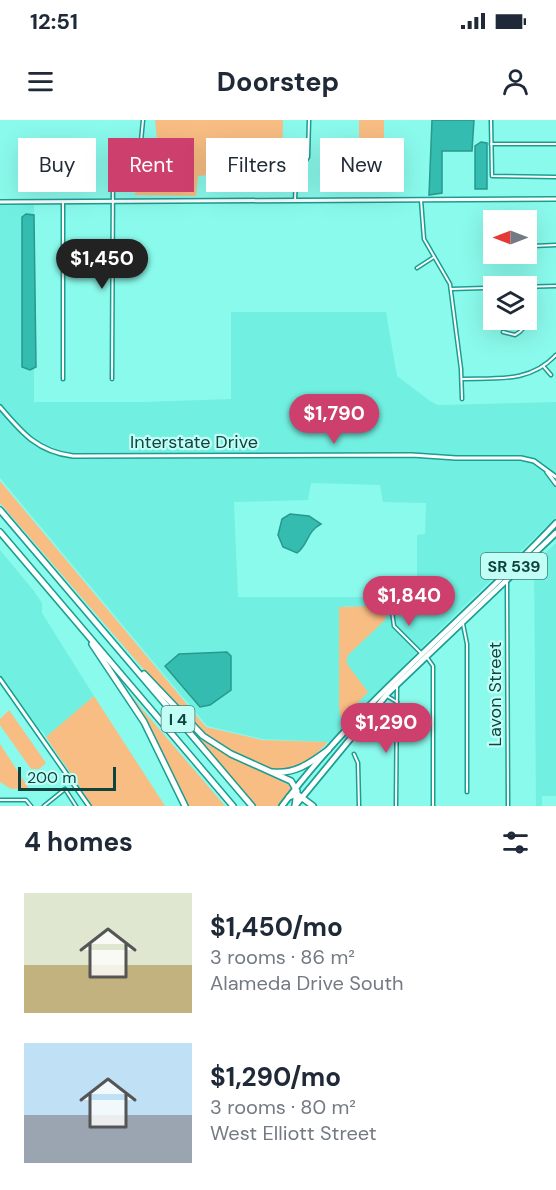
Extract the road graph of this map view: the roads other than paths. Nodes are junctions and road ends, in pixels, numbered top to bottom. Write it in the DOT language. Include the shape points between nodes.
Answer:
graph roads {
  1 [pos="143,120"];
  2 [pos="309,120"];
  3 [pos="491,120"];
  4 [pos="491,144"];
  5 [pos="556,144"];
  6 [pos="556,177"];
  7 [pos="556,199"];
  8 [pos="295,200"];
  9 [pos="421,200"];
  10 [pos="0,202"];
  11 [pos="63,202"];
  12 [pos="112,202"];
  13 [pos="556,245"];
  14 [pos="537,246"];
  15 [pos="434,257"];
  16 [pos="417,268"];
  17 [pos="537,286"];
  18 [pos="556,286"];
  19 [pos="483,288"];
  20 [pos="451,290"];
  21 [pos="520,330"];
  22 [pos="503,332"];
  23 [pos="556,355"];
  24 [pos="544,367"];
  25 [pos="551,375"];
  26 [pos="63,379"];
  27 [pos="112,379"];
  28 [pos="462,379"];
  29 [pos="462,399"];
  30 [pos="0,407"];
  31 [pos="546,471"];
  32 [pos="556,477"];
  33 [pos="556,484"];
  34 [pos="0,510"];
  35 [pos="556,523"];
  36 [pos="0,532"];
  37 [pos="556,533"];
  38 [pos="507,581"];
  39 [pos="391,604"];
  40 [pos="462,621"];
  41 [pos="104,631"];
  42 [pos="89,637"];
  43 [pos="425,655"];
  44 [pos="0,679"];
  45 [pos="398,684"];
  46 [pos="386,696"];
  47 [pos="397,702"];
  48 [pos="328,750"];
  49 [pos="354,754"];
  50 [pos="266,771"];
  51 [pos="466,792"];
  52 [pos="299,793"];
  53 [pos="289,797"];
  54 [pos="0,800"];
  55 [pos="31,806"];
  56 [pos="44,806"];
  57 [pos="76,806"];
  58 [pos="89,806"];
  59 [pos="185,806"];
  60 [pos="234,806"];
  61 [pos="252,806"];
  62 [pos="282,806"];
  63 [pos="295,806"];
  64 [pos="313,806"];
  65 [pos="359,806"];
  66 [pos="396,806"];
  67 [pos="433,806"];
  68 [pos="508,806"];
  1 -- 12 [label="street" via="141,141 122,158 112,174"];
  2 -- 8 [label="street" via="308,157 296,177"];
  3 -- 4 [label="street"];
  4 -- 5 [label="street"];
  4 -- 6 [label="street" via="492,176"];
  7 -- 9 [label="street"];
  8 -- 9 [label="street"];
  8 -- 12 [label="street"];
  9 -- 15 [label="street" via="422,232"];
  10 -- 11 [label="street"];
  11 -- 12 [label="street"];
  11 -- 26 [label="street"];
  12 -- 27 [label="street"];
  13 -- 14 [label="street"];
  15 -- 16 [label="street"];
  15 -- 20 [label="street" via="446,273"];
  17 -- 18 [label="street"];
  19 -- 20 [label="street"];
  20 -- 28 [label="street"];
  21 -- 22 [label="street" via="515,335"];
  23 -- 24 [label="street"];
  24 -- 25 [label="street"];
  24 -- 28 [label="street" via="518,378"];
  28 -- 29 [label="street"];
  30 -- 31 [label="street, Interstate Drive" via="30,441 46,450 73,456 515,457 534,461"];
  31 -- 32 [label="street, Interstate Drive"];
  31 -- 33 [label="street, Interstate Drive"];
  34 -- 41 [label="highway, I 4"];
  35 -- 40 [label="main road, SR 539"];
  36 -- 42 [label="highway, I 4"];
  37 -- 38 [label="main road, SR 539"];
  38 -- 40 [label="main road, SR 539"];
  38 -- 68 [label="street, Lavon Street"];
  39 -- 43 [label="street" via="394,626"];
  40 -- 43 [label="main road, SR 539"];
  40 -- 51 [label="street" via="467,644"];
  41 -- 50 [label="highway" via="203,736"];
  41 -- 61 [label="highway, I 4"];
  42 -- 59 [label="highway" via="144,722"];
  42 -- 60 [label="highway, I 4"];
  43 -- 45 [label="main road, SR 539"];
  43 -- 48 [label="main road, SR 539" via="384,689"];
  43 -- 67 [label="street" via="433,666"];
  44 -- 58 [label="street"];
  45 -- 46 [label="main road, SR 539"];
  45 -- 47 [label="street"];
  46 -- 47 [label="street"];
  46 -- 52 [label="main road, SR 539"];
  47 -- 66 [label="street"];
  48 -- 50 [label="highway" via="295,771"];
  48 -- 52 [label="main road, SR 539"];
  49 -- 65 [label="street" via="358,763"];
  50 -- 52 [label="highway" via="291,781"];
  52 -- 53 [label="highway"];
  52 -- 63 [label="highway"];
  52 -- 64 [label="highway"];
  53 -- 62 [label="main road"];
  54 -- 55 [label="street" via="26,800"];
  56 -- 57 [label="street" via="65,789"];
}
